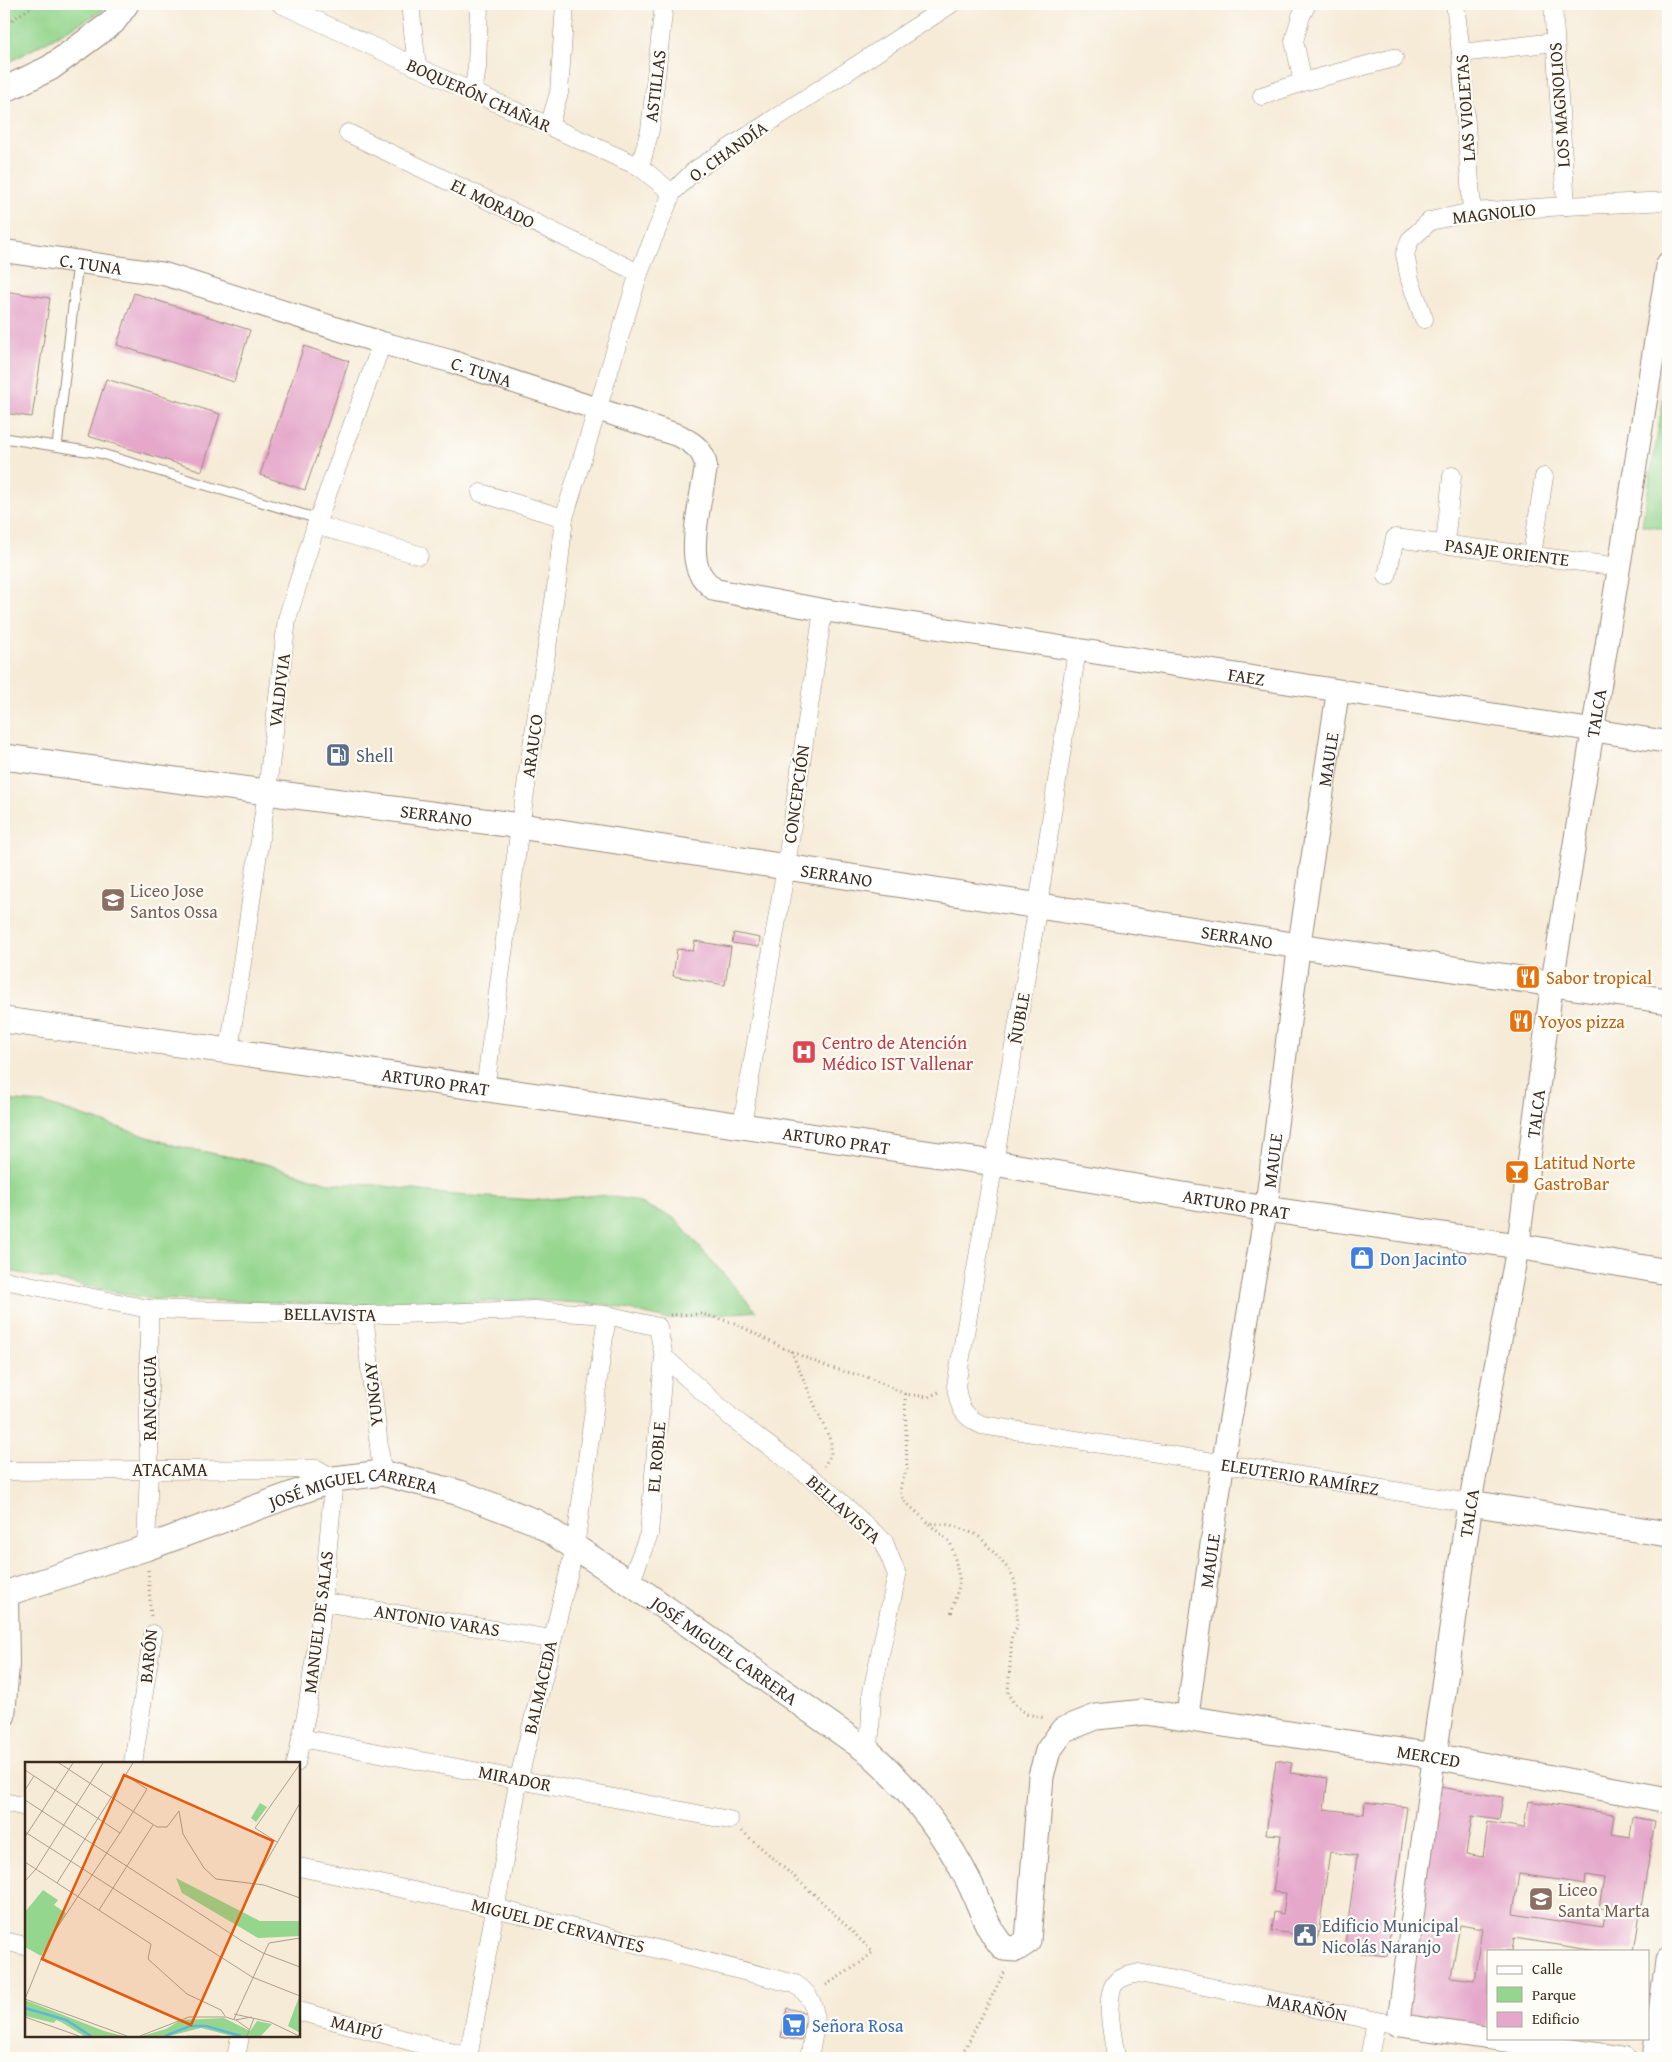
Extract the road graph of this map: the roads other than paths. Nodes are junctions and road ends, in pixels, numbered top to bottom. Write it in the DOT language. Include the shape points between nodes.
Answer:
graph roads {
  1 [pos="126,4"];
  2 [pos="282,4"];
  3 [pos="410,4"];
  4 [pos="479,4"];
  5 [pos="564,4"];
  6 [pos="664,4"];
  7 [pos="948,4"];
  8 [pos="1307,4"];
  9 [pos="1455,4"];
  10 [pos="1553,4"];
  11 [pos="1556,42"];
  12 [pos="1461,53"];
  13 [pos="1394,58"];
  14 [pos="417,67"];
  15 [pos="1303,82"];
  16 [pos="4,90"];
  17 [pos="473,93"];
  18 [pos="1262,96"];
  19 [pos="549,126"];
  20 [pos="348,133"];
  21 [pos="640,167"];
  22 [pos="672,193"];
  23 [pos="1668,201"];
  24 [pos="1566,206"];
  25 [pos="1472,212"];
  26 [pos="4,251"];
  27 [pos="78,262"];
  28 [pos="1668,263"];
  29 [pos="639,273"];
  30 [pos="1424,319"];
  31 [pos="382,342"];
  32 [pos="596,407"];
  33 [pos="4,438"];
  34 [pos="57,446"];
  35 [pos="1452,476"];
  36 [pos="1544,477"];
  37 [pos="480,493"];
  38 [pos="564,518"];
  39 [pos="317,522"];
  40 [pos="1446,544"];
  41 [pos="419,555"];
  42 [pos="1532,555"];
  43 [pos="1620,566"];
  44 [pos="1387,576"];
  45 [pos="823,610"];
  46 [pos="1077,650"];
  47 [pos="1338,691"];
  48 [pos="1593,730"];
  49 [pos="1668,742"];
  50 [pos="4,757"];
  51 [pos="267,792"];
  52 [pos="520,826"];
  53 [pos="786,867"];
  54 [pos="1038,905"];
  55 [pos="1298,946"];
  56 [pos="1552,984"];
  57 [pos="1668,1001"];
  58 [pos="4,1020"];
  59 [pos="229,1051"];
  60 [pos="485,1089"];
  61 [pos="742,1125"];
  62 [pos="994,1163"];
  63 [pos="1266,1209"];
  64 [pos="1518,1246"];
  65 [pos="1668,1272"];
  66 [pos="4,1280"];
  67 [pos="149,1309"];
  68 [pos="364,1315"];
  69 [pos="607,1315"];
  70 [pos="659,1321"];
  71 [pos="664,1357"];
  72 [pos="956,1386"];
  73 [pos="1223,1462"];
  74 [pos="149,1469"];
  75 [pos="4,1471"];
  76 [pos="382,1473"];
  77 [pos="334,1479"];
  78 [pos="1470,1503"];
  79 [pos="1668,1534"];
  80 [pos="575,1547"];
  81 [pos="146,1548"];
  82 [pos="630,1583"];
  83 [pos="6,1594"];
  84 [pos="323,1602"];
  85 [pos="153,1634"];
  86 [pos="551,1639"];
  87 [pos="4,1716"];
  88 [pos="1187,1718"];
  89 [pos="301,1738"];
  90 [pos="869,1752"];
  91 [pos="1434,1756"];
  92 [pos="133,1762"];
  93 [pos="296,1762"];
  94 [pos="519,1778"];
  95 [pos="1668,1800"];
  96 [pos="4,1802"];
  97 [pos="25,1806"];
  98 [pos="729,1820"];
  99 [pos="300,1867"];
  100 [pos="495,1908"];
  101 [pos="4,1941"];
  102 [pos="25,1946"];
  103 [pos="1668,1961"];
  104 [pos="300,2011"];
  105 [pos="1664,2018"];
  106 [pos="1387,2023"];
  107 [pos="240,2037"];
  108 [pos="1487,2038"];
  109 [pos="1502,2040"];
  110 [pos="236,2058"];
  111 [pos="469,2058"];
  112 [pos="809,2058"];
  113 [pos="1116,2058"];
  114 [pos="1369,2058"];
  115 [pos="1624,2058"];
  116 [pos="1655,2058"];
  1 -- 16 [label="main road" via="113,22 50,68"];
  2 -- 14 [label="street, BOQUERÓN CHAÑAR"];
  3 -- 14 [label="street"];
  4 -- 17 [label="street"];
  5 -- 19 [label="street" via="559,93"];
  6 -- 21 [label="street, ASTILLAS" via="650,130"];
  7 -- 22 [label="street, O. CHANDÍA" via="694,171"];
  8 -- 15 [label="street" via="1294,41"];
  9 -- 12 [label="street, LAS VIOLETAS"];
  10 -- 11 [label="street, LOS MAGNOLIOS"];
  11 -- 12 [label="street"];
  11 -- 24 [label="street, LOS MAGNOLIOS"];
  12 -- 25 [label="street, LAS VIOLETAS"];
  13 -- 15 [label="street"];
  14 -- 17 [label="street, BOQUERÓN CHAÑAR"];
  15 -- 18 [label="street"];
  17 -- 19 [label="street, BOQUERÓN CHAÑAR"];
  19 -- 21 [label="street, BOQUERÓN CHAÑAR"];
  20 -- 29 [label="street, EL MORADO"];
  21 -- 22 [label="street, BOQUERÓN CHAÑAR"];
  22 -- 29 [label="street, O. CHANDÍA"];
  23 -- 24 [label="street, MAGNOLIO"];
  24 -- 25 [label="street, MAGNOLIO"];
  25 -- 30 [label="street, MAGNOLIO" via="1430,221 1410,240 1405,254"];
  26 -- 27 [label="street, C. TUNA"];
  27 -- 31 [label="street, C. TUNA" via="164,274"];
  27 -- 34 [label="lane"];
  28 -- 43 [label="street, TALCA"];
  29 -- 32 [label="street, O. CHANDÍA"];
  31 -- 32 [label="street, C. TUNA"];
  31 -- 39 [label="street, VALDIVIA"];
  32 -- 38 [label="street, ARAUCO"];
  32 -- 45 [label="street, C. TUNA" via="680,436 701,450 706,466 695,546 697,566 704,581 715,590"];
  33 -- 34 [label="lane"];
  34 -- 39 [label="lane" via="99,453"];
  35 -- 40 [label="street"];
  36 -- 42 [label="street"];
  37 -- 38 [label="street"];
  38 -- 52 [label="street, ARAUCO"];
  39 -- 41 [label="street"];
  39 -- 51 [label="street, VALDIVIA" via="287,619"];
  40 -- 42 [label="street, PASAJE ORIENTE"];
  40 -- 44 [label="street, PASAJE ORIENTE" via="1395,538"];
  42 -- 43 [label="street, PASAJE ORIENTE"];
  43 -- 48 [label="street, TALCA"];
  45 -- 46 [label="street, FAEZ"];
  45 -- 53 [label="street, CONCEPCIÓN"];
  46 -- 47 [label="street, FAEZ"];
  46 -- 54 [label="street, ÑUBLE"];
  47 -- 48 [label="street, FAEZ"];
  47 -- 55 [label="street, MAULE"];
  48 -- 49 [label="street, FAEZ"];
  48 -- 56 [label="street, TALCA"];
  50 -- 51 [label="main road, SERRANO"];
  51 -- 52 [label="main road, SERRANO"];
  51 -- 59 [label="street, VALDIVIA"];
  52 -- 53 [label="main road, SERRANO"];
  52 -- 60 [label="street, ARAUCO"];
  53 -- 54 [label="main road, SERRANO"];
  53 -- 61 [label="street, CONCEPCIÓN"];
  54 -- 55 [label="main road, SERRANO"];
  54 -- 62 [label="street, ÑUBLE"];
  55 -- 56 [label="main road, SERRANO"];
  55 -- 63 [label="street, MAULE"];
  56 -- 57 [label="main road, SERRANO"];
  56 -- 64 [label="street, TALCA"];
  58 -- 59 [label="main road, ARTURO PRAT"];
  59 -- 60 [label="main road, ARTURO PRAT"];
  60 -- 61 [label="main road, ARTURO PRAT"];
  61 -- 62 [label="main road, ARTURO PRAT"];
  62 -- 63 [label="main road, ARTURO PRAT"];
  62 -- 72 [label="street, ÑUBLE"];
  63 -- 64 [label="main road, ARTURO PRAT"];
  63 -- 73 [label="street, MAULE"];
  64 -- 65 [label="main road, ARTURO PRAT"];
  64 -- 78 [label="street, TALCA"];
  66 -- 67 [label="street, BELLAVISTA"];
  67 -- 68 [label="street, BELLAVISTA"];
  67 -- 74 [label="street, RANCAGUA"];
  68 -- 69 [label="street, BELLAVISTA" via="534,1310"];
  68 -- 76 [label="street, YUNGAY"];
  69 -- 70 [label="street, BELLAVISTA"];
  69 -- 80 [label="street, BALMACEDA"];
  70 -- 71 [label="street, EL ROBLE"];
  71 -- 82 [label="street, EL ROBLE" via="650,1534"];
  71 -- 90 [label="street, BELLAVISTA" via="731,1417 826,1488 884,1542 897,1575 872,1692"];
  72 -- 73 [label="street, ELEUTERIO RAMÍREZ" via="958,1402 968,1419 982,1425"];
  73 -- 78 [label="street, ELEUTERIO RAMÍREZ"];
  73 -- 88 [label="street, MAULE"];
  74 -- 75 [label="street, ATACAMA"];
  74 -- 77 [label="street, ATACAMA" via="317,1469"];
  74 -- 81 [label="street, RANCAGUA"];
  76 -- 77 [label="main road, JOSÉ MIGUEL CARRERA"];
  76 -- 80 [label="main road, JOSÉ MIGUEL CARRERA" via="460,1493 519,1515"];
  77 -- 81 [label="main road, JOSÉ MIGUEL CARRERA"];
  77 -- 84 [label="street, MANUEL DE SALAS"];
  78 -- 79 [label="main road, ELEUTERIO RAMÍREZ"];
  78 -- 91 [label="main road, TALCA"];
  80 -- 82 [label="main road, JOSÉ MIGUEL CARRERA"];
  80 -- 86 [label="street, BALMACEDA"];
  81 -- 83 [label="main road, JOSÉ MIGUEL CARRERA"];
  82 -- 90 [label="main road, JOSÉ MIGUEL CARRERA"];
  83 -- 87 [label="street" via="8,1665"];
  84 -- 86 [label="street, ANTONIO VARAS"];
  84 -- 89 [label="street, MANUEL DE SALAS"];
  85 -- 92 [label="street, BARÓN"];
  86 -- 94 [label="street, BALMACEDA"];
  88 -- 90 [label="main road, JOSÉ MIGUEL CARRERA" via="1145,1712 1096,1717 1063,1730 1048,1751 1041,1776 1028,1941 1016,1949 1004,1948 994,1938 967,1878 931,1818"];
  88 -- 91 [label="main road, MERCED"];
  89 -- 93 [label="street, MANUEL DE SALAS"];
  89 -- 94 [label="street, MIRADOR"];
  91 -- 95 [label="main road, MERCED"];
  91 -- 106 [label="street, TALCA"];
  94 -- 98 [label="street, MIRADOR"];
  94 -- 100 [label="street, BALMACEDA"];
  96 -- 97 [label="street"];
  99 -- 100 [label="street, MIGUEL DE CERVANTES"];
  100 -- 111 [label="street, BALMACEDA"];
  100 -- 112 [label="street, MIGUEL DE CERVANTES" via="795,1984 817,1993"];
  101 -- 102 [label="street"];
  103 -- 105 [label="main road"];
  104 -- 111 [label="street, MAIPÚ"];
  105 -- 116 [label="main road"];
  106 -- 108 [label="street, MARAÑÓN"];
  106 -- 113 [label="street, MARAÑÓN" via="1139,1973 1118,1980 1112,1987 1109,2000"];
  106 -- 114 [label="street"];
  107 -- 110 [label="street"];
  109 -- 115 [label="street, MARAÑÓN"];
}
